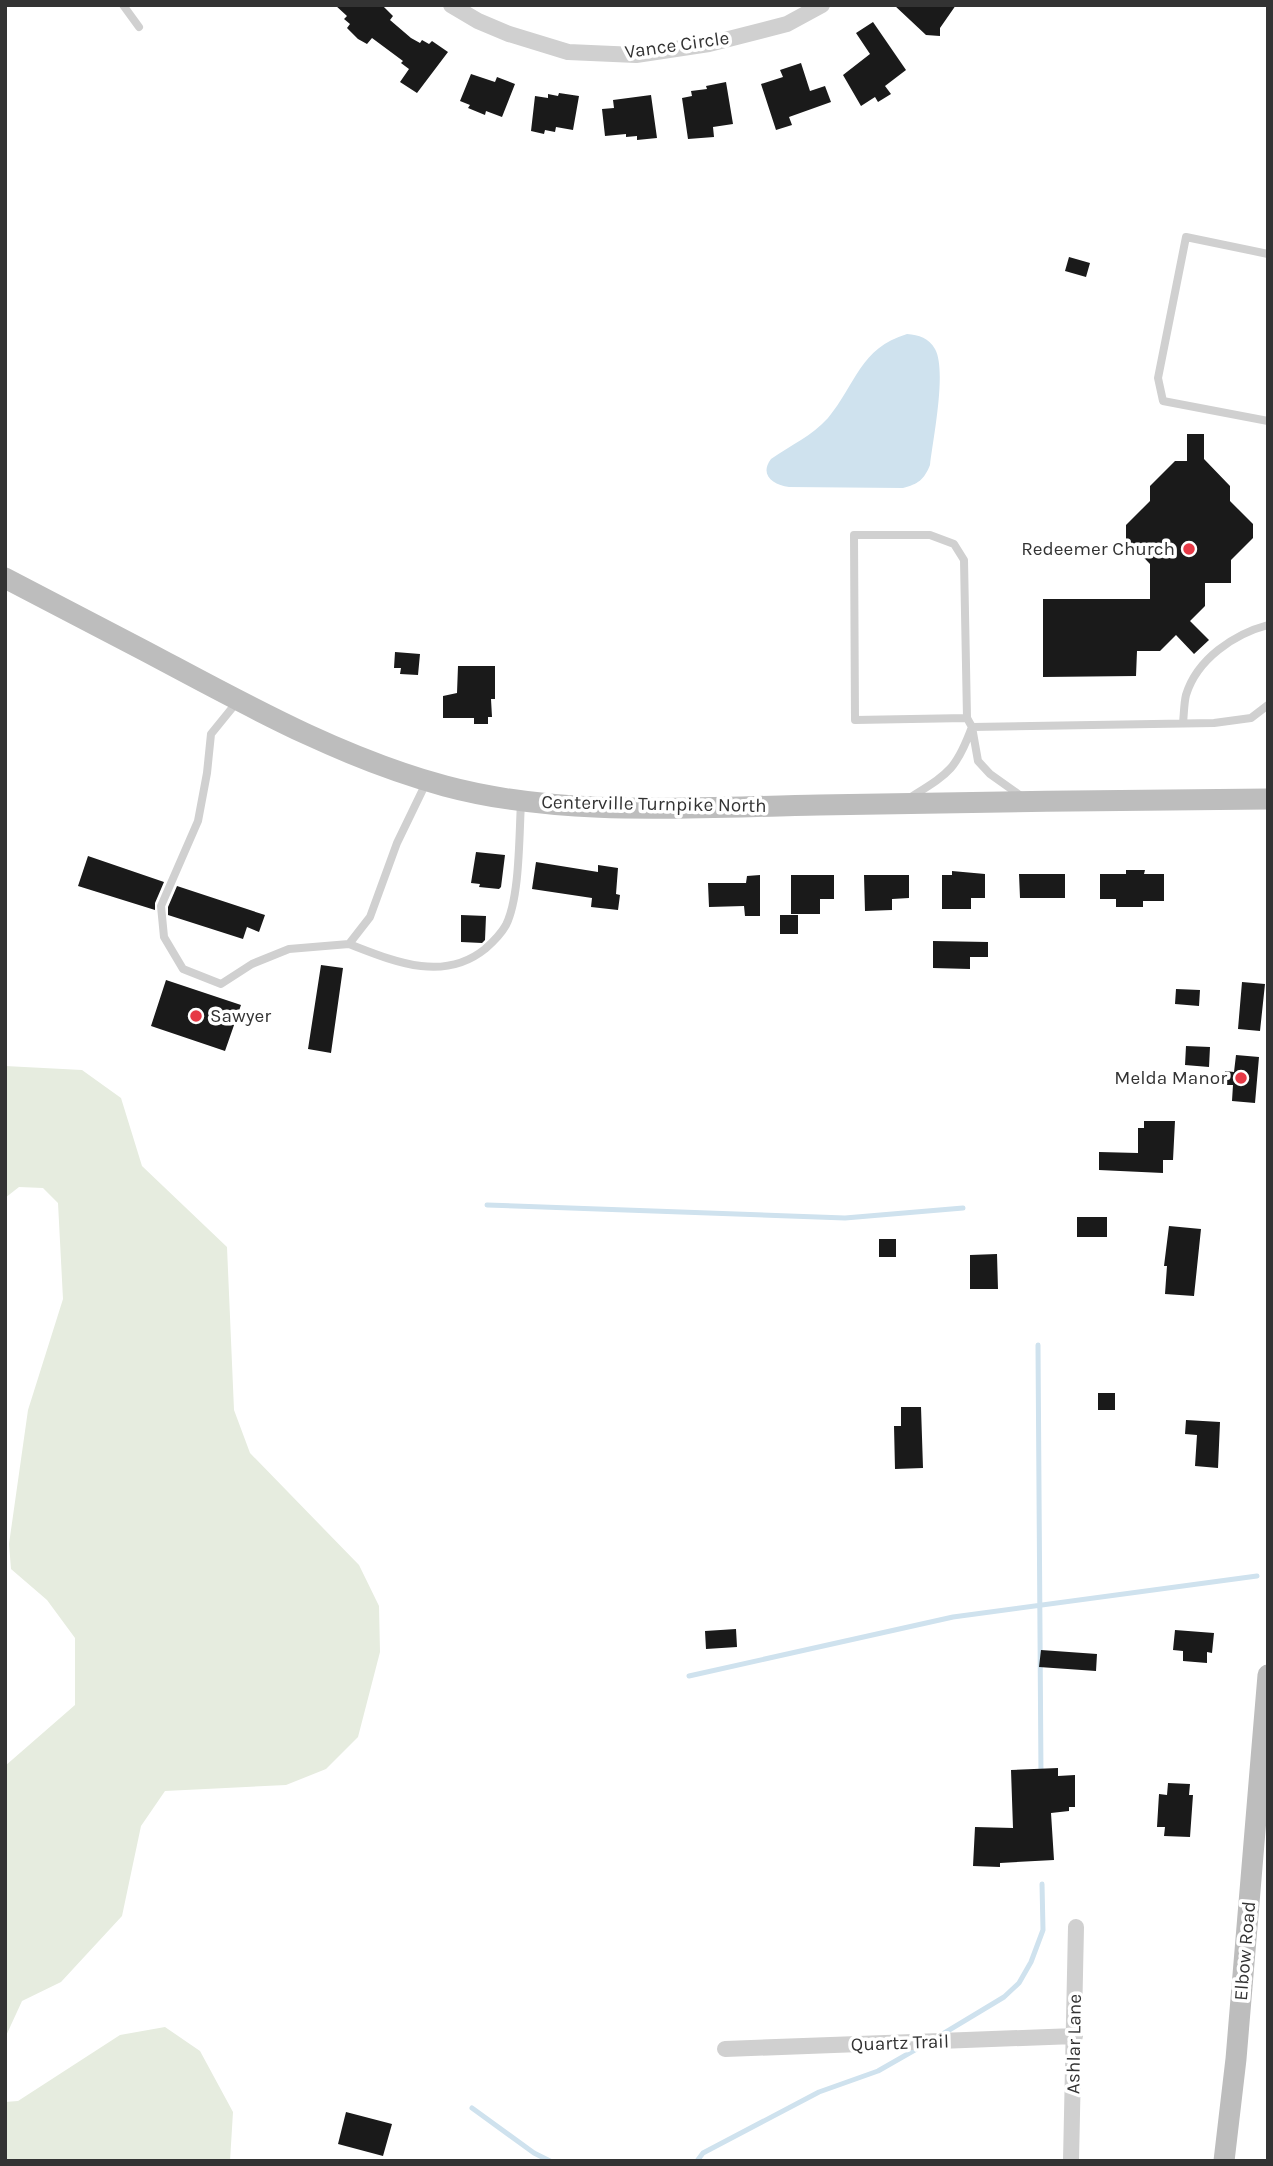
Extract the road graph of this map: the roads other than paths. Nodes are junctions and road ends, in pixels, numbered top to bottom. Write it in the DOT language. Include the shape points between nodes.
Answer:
graph roads {
  1 [pos="123,5"];
  2 [pos="451,5"];
  3 [pos="822,5"];
  4 [pos="139,27"];
  5 [pos="1268,254"];
  6 [pos="1268,421"];
  7 [pos="5,578"];
  8 [pos="1268,625"];
  9 [pos="237,702"];
  10 [pos="1268,705"];
  11 [pos="967,718"];
  12 [pos="1183,723"];
  13 [pos="972,727"];
  14 [pos="427,780"];
  15 [pos="1268,799"];
  16 [pos="521,800"];
  17 [pos="1026,800"];
  18 [pos="903,803"];
  19 [pos="349,944"];
  20 [pos="1268,1675"];
  21 [pos="1076,1927"];
  22 [pos="1075,2036"];
  23 [pos="725,2049"];
  24 [pos="1236,2059"];
  25 [pos="1071,2161"];
  26 [pos="1224,2161"];
  27 [pos="1236,2161"];
  1 -- 4 [label="lane"];
  2 -- 3 [label="street, Vance Circle" via="509,34 568,52 636,55 709,44 787,24"];
  5 -- 6 [label="lane" via="1186,237 1158,378 1163,401"];
  7 -- 9 [label="main road, Centerville Turnpike North"];
  8 -- 12 [label="lane" via="1224,644 1201,667 1186,694"];
  9 -- 14 [label="main road, Centerville Turnpike North" via="328,746"];
  9 -- 19 [label="lane" via="211,734 198,821 161,906 164,937 183,969 221,984 289,948"];
  10 -- 12 [label="lane" via="1251,718"];
  11 -- 11 [label="lane" via="964,560 954,544 930,536 854,535 855,720"];
  11 -- 13 [label="lane"];
  12 -- 13 [label="lane"];
  13 -- 17 [label="lane" via="978,761"];
  13 -- 18 [label="lane" via="958,762"];
  14 -- 16 [label="main road, Centerville Turnpike North"];
  14 -- 19 [label="lane" via="397,843 370,918"];
  15 -- 17 [label="main road, Centerville Turnpike North"];
  16 -- 18 [label="main road, Centerville Turnpike North" via="622,807"];
  16 -- 19 [label="lane" via="511,906 494,941 475,956 433,969"];
  17 -- 18 [label="main road, Centerville Turnpike North"];
  20 -- 24 [label="main road, Elbow Road"];
  21 -- 22 [label="street, Ashlar Lane"];
  22 -- 23 [label="street, Quartz Trail"];
  22 -- 25 [label="street, Ashlar Lane"];
  24 -- 26 [label="main road, Elbow Road"];
  24 -- 27 [label="main road, Elbow Road" via="1240,2101"];
}
